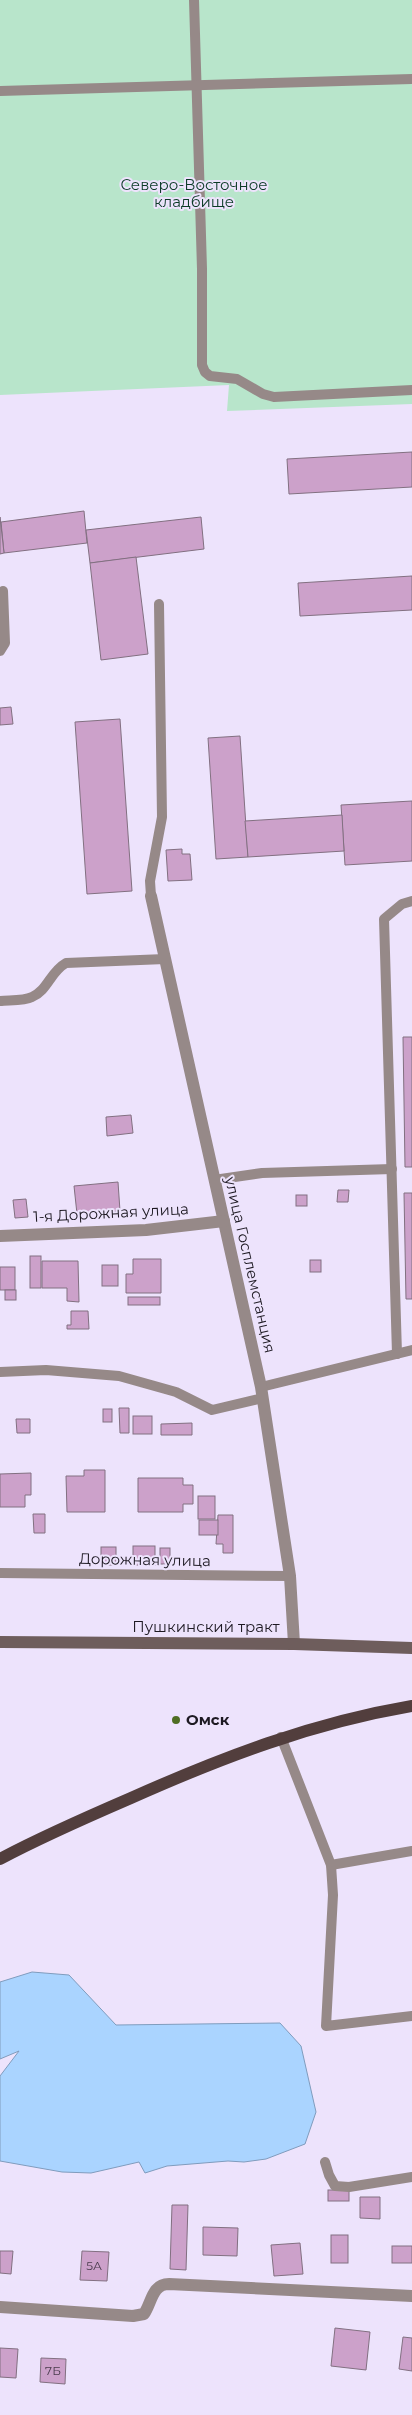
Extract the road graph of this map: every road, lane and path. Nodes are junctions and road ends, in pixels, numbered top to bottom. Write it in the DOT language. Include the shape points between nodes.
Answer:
graph roads {
  1 [pos="194,0"];
  2 [pos="412,79"];
  3 [pos="195,84"];
  4 [pos="0,91"];
  5 [pos="412,390"];
  6 [pos="3,591"];
  7 [pos="159,604"];
  8 [pos="0,651"];
  9 [pos="151,896"];
  10 [pos="412,901"];
  11 [pos="165,959"];
  12 [pos="0,1001"];
  13 [pos="392,1169"];
  14 [pos="214,1180"];
  15 [pos="224,1222"];
  16 [pos="0,1236"];
  17 [pos="412,1350"];
  18 [pos="397,1354"];
  19 [pos="0,1372"];
  20 [pos="262,1392"];
  21 [pos="0,1573"];
  22 [pos="290,1576"];
  23 [pos="0,1642"];
  24 [pos="294,1644"];
  25 [pos="412,1648"];
  26 [pos="412,1706"];
  27 [pos="281,1737"];
  28 [pos="412,1851"];
  29 [pos="0,1859"];
  30 [pos="331,1865"];
  31 [pos="412,2016"];
  32 [pos="325,2162"];
  33 [pos="412,2176"];
  34 [pos="412,2296"];
  35 [pos="0,2307"];
  1 -- 3 [label="lane"];
  2 -- 3 [label="lane"];
  3 -- 4 [label="lane"];
  3 -- 5 [label="lane" via="202,365 205,372 210,376 237,379 274,397"];
  6 -- 8 [label="lane" via="5,643"];
  7 -- 9 [label="lane" via="162,817 151,875"];
  9 -- 11 [label="street, улица Госплемстанция"];
  10 -- 13 [label="lane" via="402,904 384,920"];
  11 -- 12 [label="lane" via="66,963 56,969 44,988 32,998"];
  11 -- 14 [label="street, улица Госплемстанция"];
  13 -- 14 [label="lane" via="262,1173"];
  13 -- 18 [label="lane"];
  14 -- 15 [label="street, улица Госплемстанция"];
  15 -- 16 [label="street, 1-я Дорожная улица" via="146,1230"];
  15 -- 20 [label="street, улица Госплемстанция"];
  17 -- 18 [label="lane"];
  18 -- 20 [label="lane"];
  19 -- 20 [label="lane" via="46,1370 119,1376 176,1392 212,1410"];
  20 -- 22 [label="street, улица Госплемстанция"];
  21 -- 22 [label="lane, Дорожная улица"];
  22 -- 24 [label="street, улица Госплемстанция"];
  23 -- 24 [label="main road, Пушкинский тракт"];
  24 -- 25 [label="main road, Пушкинский тракт"];
  26 -- 27 [label="main road" via="360,1715"];
  27 -- 29 [label="main road" via="186,1773 41,1837"];
  27 -- 30 [label="lane"];
  28 -- 30 [label="lane"];
  30 -- 31 [label="lane" via="333,1895 326,2026"];
  32 -- 33 [label="lane" via="335,2186 349,2187"];
  34 -- 35 [label="street" via="162,2284 155,2289 144,2314 132,2316"];
}
